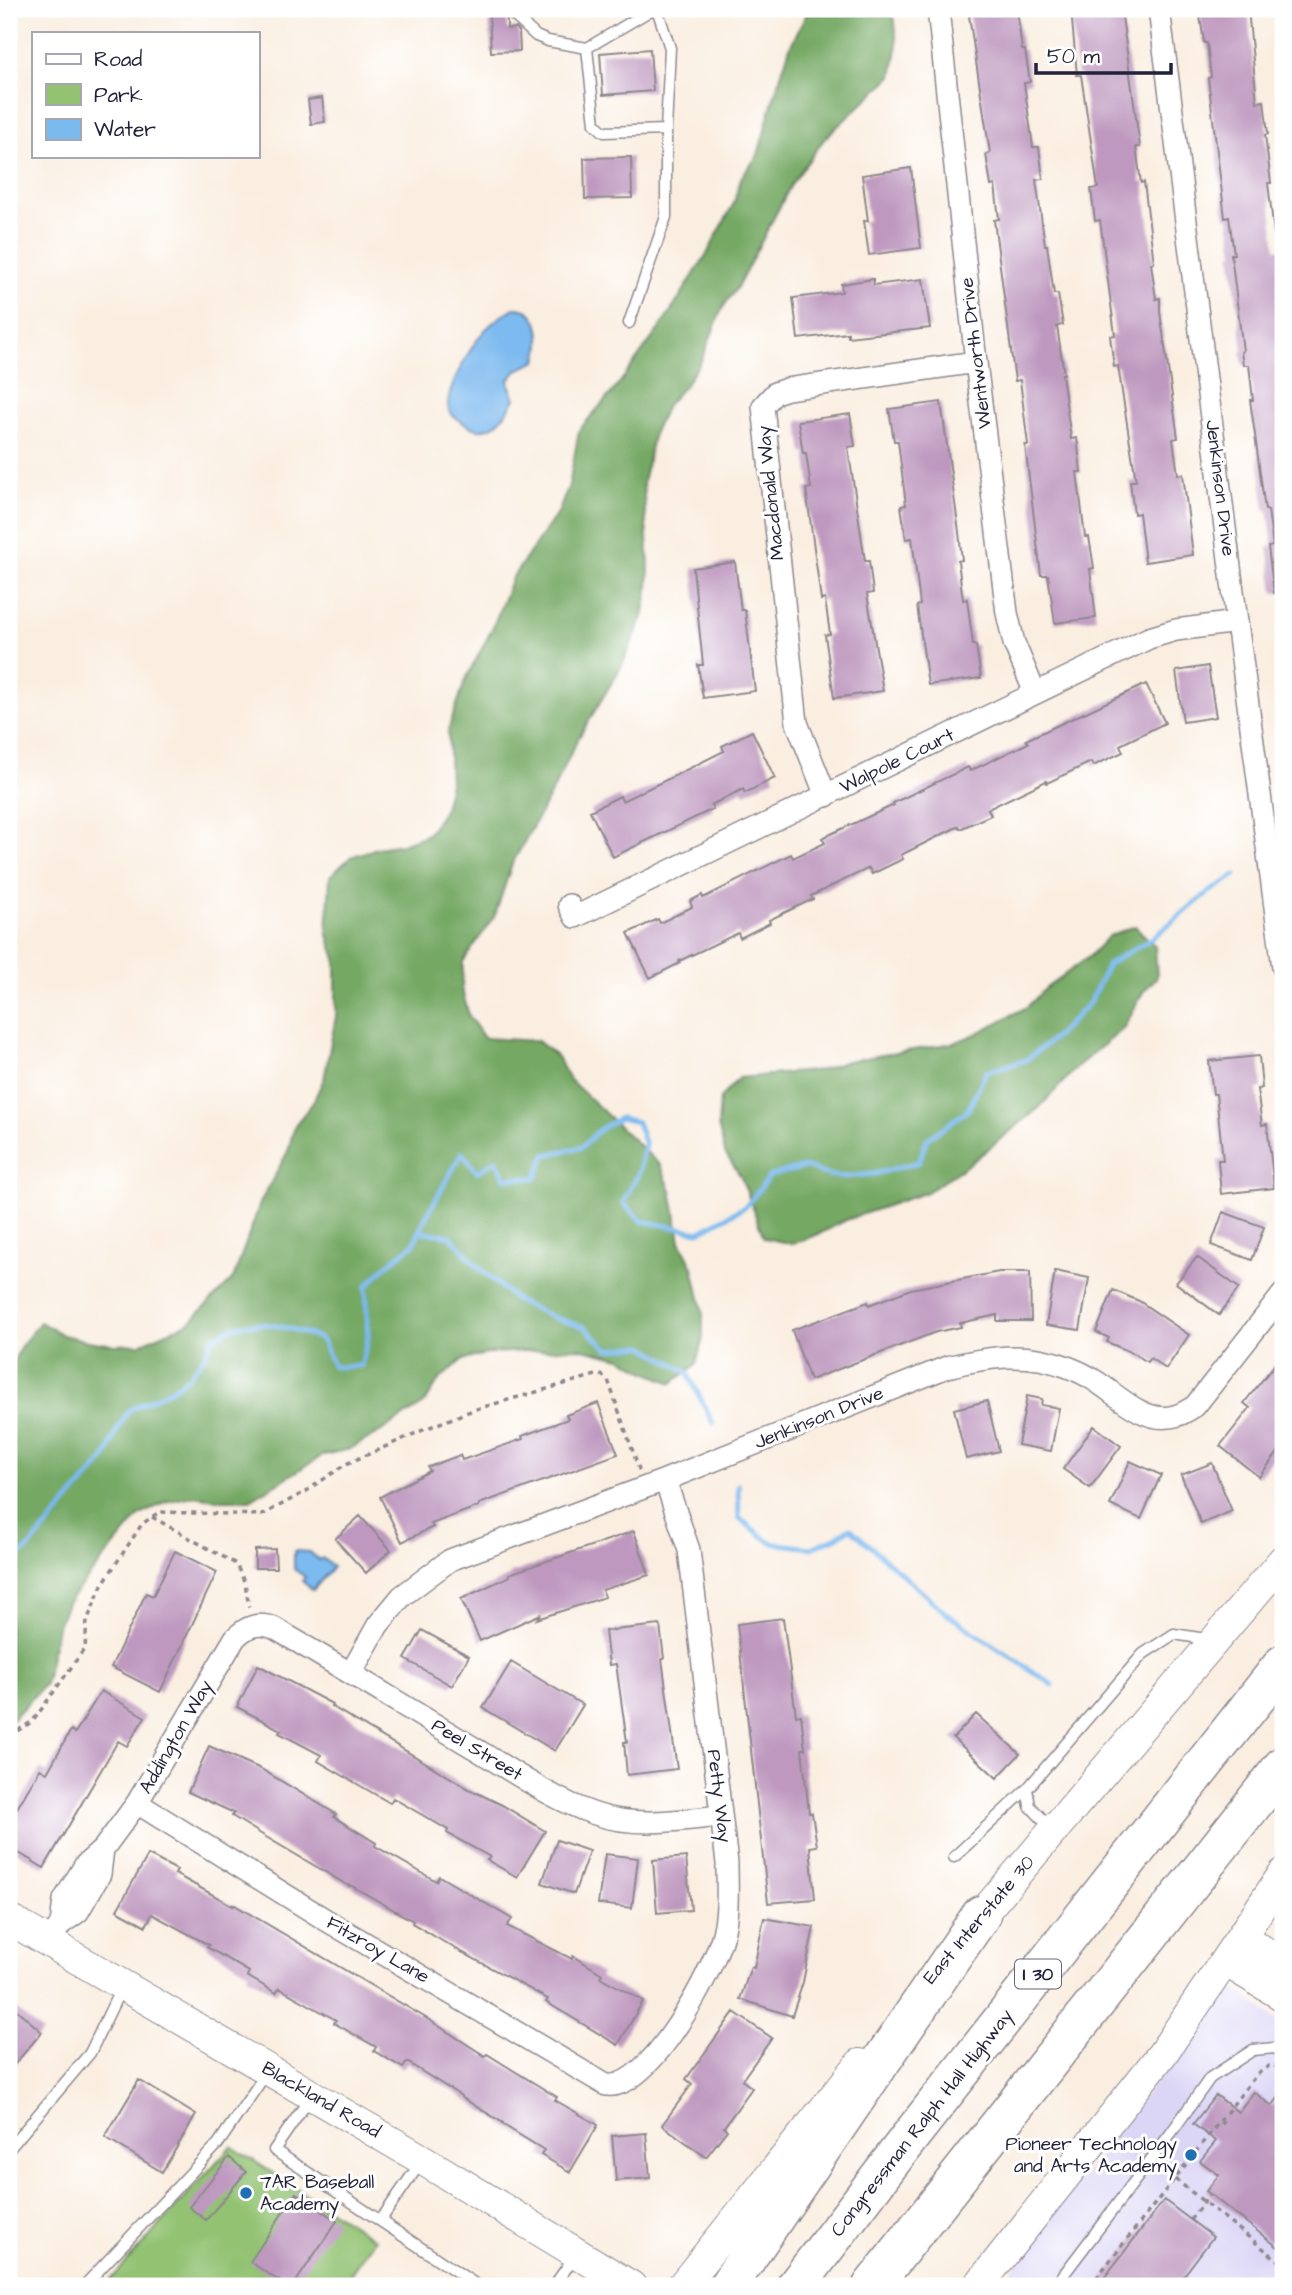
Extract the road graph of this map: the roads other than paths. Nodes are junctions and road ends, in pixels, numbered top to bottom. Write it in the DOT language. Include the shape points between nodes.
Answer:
graph roads {
  1 [pos="507,9"];
  2 [pos="655,9"];
  3 [pos="938,9"];
  4 [pos="1159,9"];
  5 [pos="587,48"];
  6 [pos="666,130"];
  7 [pos="629,323"];
  8 [pos="976,362"];
  9 [pos="1237,622"];
  10 [pos="1035,693"];
  11 [pos="826,796"];
  12 [pos="569,905"];
  13 [pos="1283,967"];
  14 [pos="1283,1294"];
  15 [pos="655,1483"];
  16 [pos="1283,1560"];
  17 [pos="249,1626"];
  18 [pos="1215,1640"];
  19 [pos="1283,1664"];
  20 [pos="351,1673"];
  21 [pos="1283,1766"];
  22 [pos="1027,1788"];
  23 [pos="138,1803"];
  24 [pos="721,1816"];
  25 [pos="1054,1830"];
  26 [pos="954,1857"];
  27 [pos="1283,1874"];
  28 [pos="981,1915"];
  29 [pos="9,1919"];
  30 [pos="55,1933"];
  31 [pos="1233,1949"];
  32 [pos="1283,1963"];
  33 [pos="122,1985"];
  34 [pos="1283,1996"];
  35 [pos="1283,2054"];
  36 [pos="269,2070"];
  37 [pos="623,2084"];
  38 [pos="313,2095"];
  39 [pos="9,2149"];
  40 [pos="423,2160"];
  41 [pos="380,2221"];
  42 [pos="576,2254"];
  43 [pos="84,2286"];
  44 [pos="478,2286"];
  45 [pos="554,2286"];
  46 [pos="631,2286"];
  47 [pos="682,2286"];
  48 [pos="728,2286"];
  49 [pos="796,2286"];
  50 [pos="872,2286"];
  51 [pos="978,2286"];
  52 [pos="1055,2286"];
  1 -- 5 [label="lane" via="536,36"];
  2 -- 5 [label="lane"];
  2 -- 6 [label="lane" via="670,48"];
  3 -- 8 [label="street, Wentworth Drive"];
  4 -- 9 [label="street, Jenkinson Drive"];
  5 -- 6 [label="lane" via="594,124 604,132"];
  6 -- 7 [label="lane" via="666,218"];
  8 -- 10 [label="street, Wentworth Drive" via="1007,613"];
  8 -- 11 [label="street, Macdonald Way" via="787,389 775,393 763,406 797,723"];
  9 -- 10 [label="street, Walpole Court" via="1176,629 1149,638"];
  9 -- 13 [label="street, Jenkinson Drive"];
  10 -- 11 [label="street, Walpole Court"];
  11 -- 12 [label="street, Walpole Court" via="575,917"];
  14 -- 15 [label="street, Jenkinson Drive" via="1195,1406 1169,1418 1141,1411 1090,1377 1064,1366 1012,1356 980,1359 947,1367"];
  15 -- 20 [label="street, Jenkinson Drive" via="450,1560 402,1596 378,1625"];
  15 -- 24 [label="street, Petty Way" via="689,1550"];
  16 -- 18 [label="main road, East Interstate 30"];
  17 -- 20 [label="street, Peel Street" via="274,1628"];
  17 -- 23 [label="street, Addington Way" via="226,1651"];
  18 -- 22 [label="lane" via="1174,1634 1143,1654"];
  18 -- 25 [label="main road, East Interstate 30"];
  19 -- 49 [label="highway, Congressman Ralph Hall Highway / I 30"];
  20 -- 24 [label="street, Peel Street" via="511,1770 596,1814 652,1822"];
  21 -- 50 [label="highway"];
  22 -- 25 [label="lane" via="1031,1806"];
  22 -- 26 [label="lane"];
  23 -- 30 [label="street, Addington Way" via="85,1865 64,1900"];
  23 -- 37 [label="street, Fitzroy Lane" via="606,2085"];
  24 -- 37 [label="street, Petty Way" via="727,1905 718,1951 703,1984 658,2052"];
  25 -- 28 [label="main road, East Interstate 30"];
  27 -- 31 [label="main road"];
  28 -- 47 [label="main road, East Interstate 30"];
  28 -- 48 [label="highway"];
  29 -- 30 [label="main road, Blackland Road"];
  30 -- 33 [label="main road, Blackland Road"];
  31 -- 32 [label="main road"];
  31 -- 34 [label="main road"];
  31 -- 51 [label="main road" via="1163,2053"];
  33 -- 36 [label="main road, Blackland Road"];
  33 -- 39 [label="lane" via="90,2053"];
  35 -- 52 [label="lane" via="1275,2048 1253,2050 1210,2078"];
  36 -- 38 [label="main road, Blackland Road"];
  36 -- 43 [label="lane" via="218,2144"];
  38 -- 40 [label="main road, Blackland Road"];
  38 -- 41 [label="lane" via="274,2150"];
  40 -- 41 [label="lane"];
  40 -- 42 [label="main road, Blackland Road"];
  41 -- 44 [label="lane"];
  42 -- 45 [label="lane"];
  42 -- 46 [label="main road, Blackland Road"];
}
